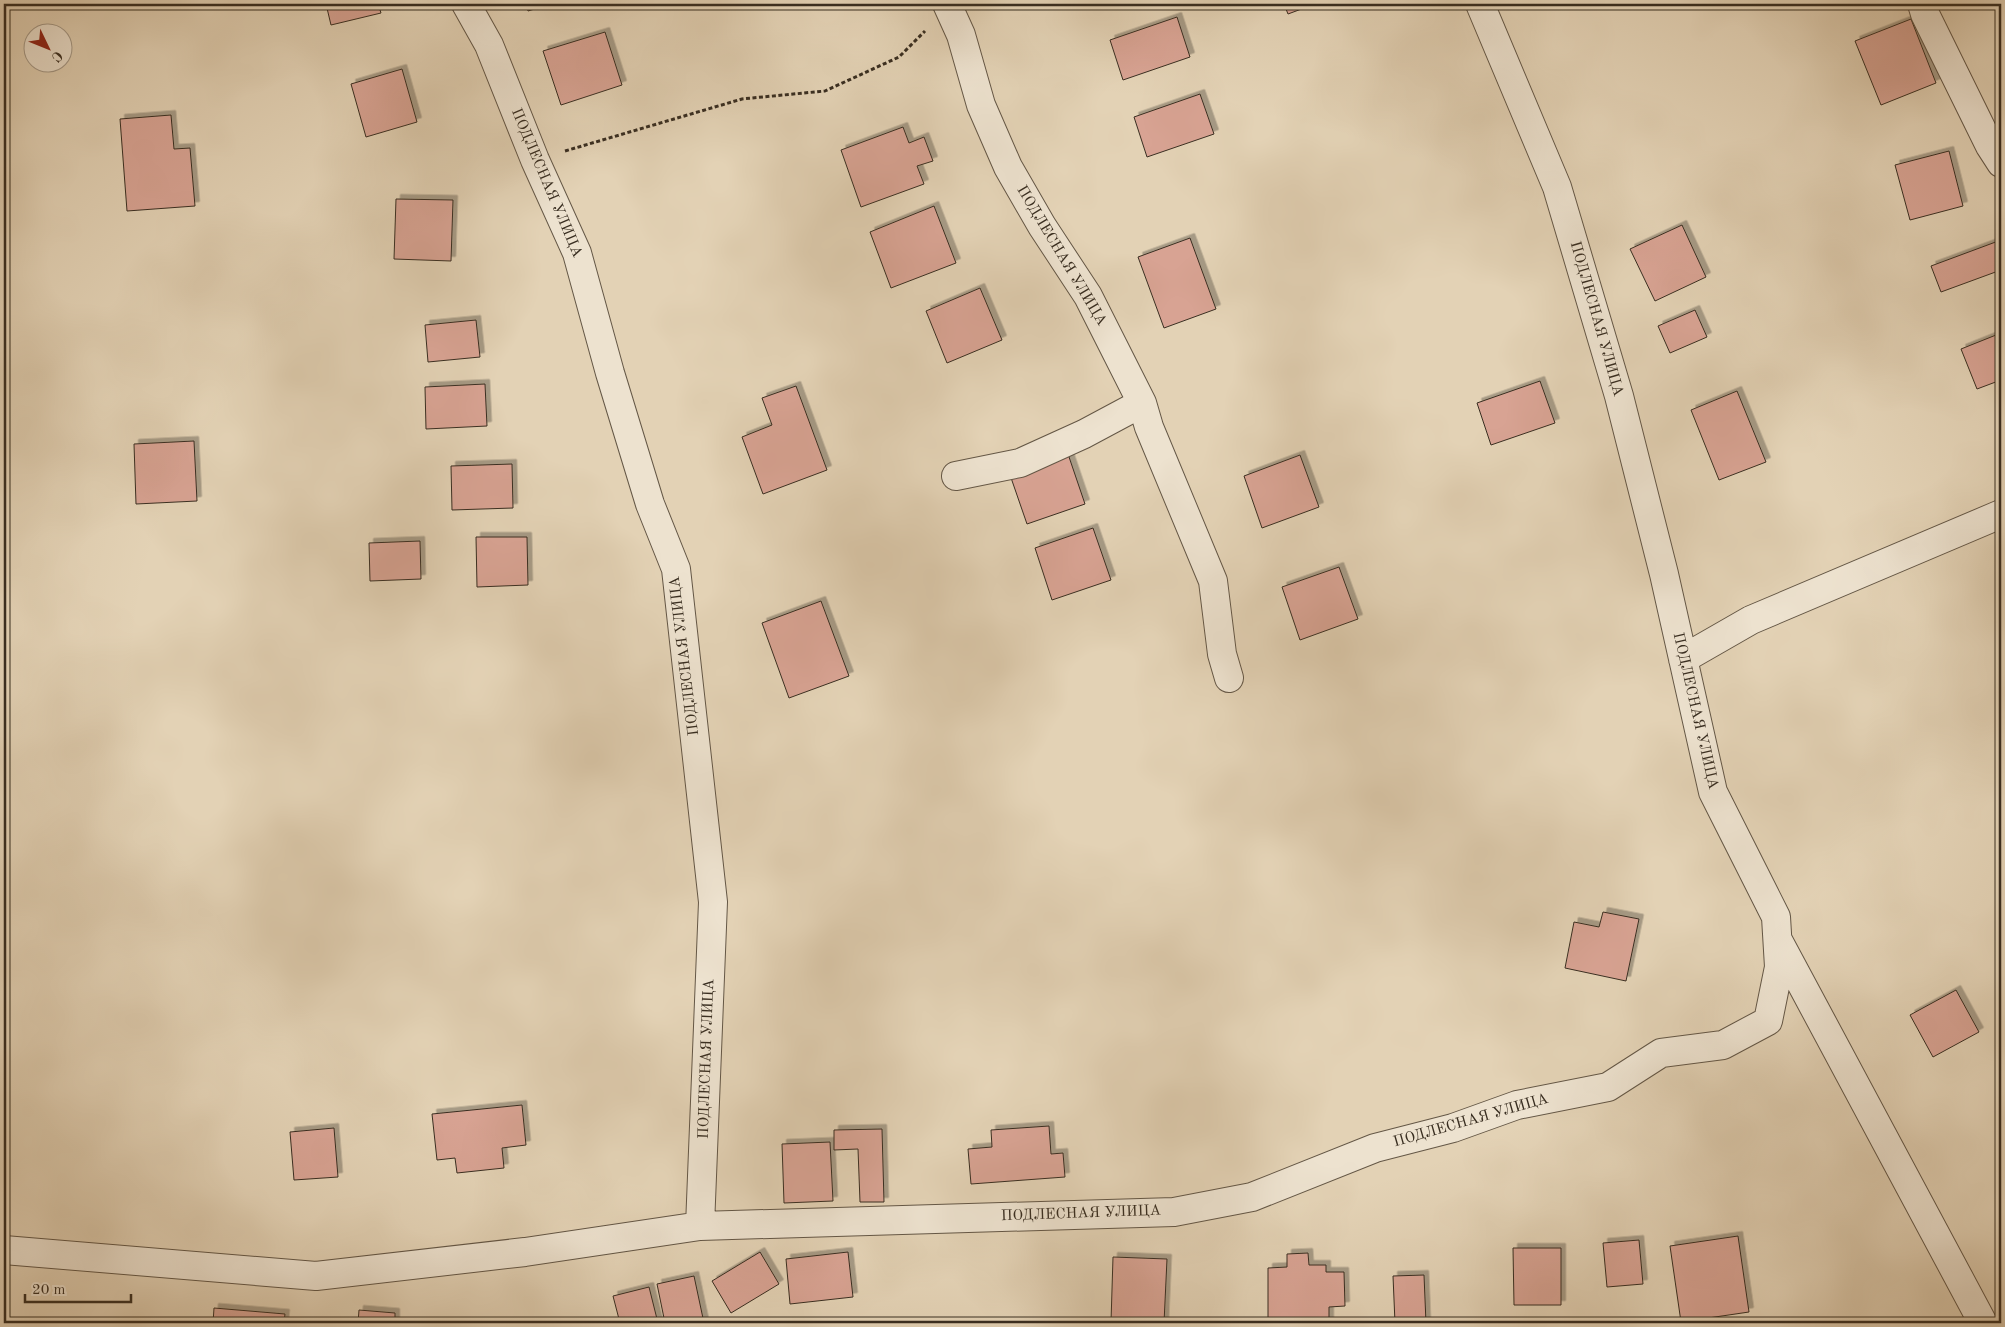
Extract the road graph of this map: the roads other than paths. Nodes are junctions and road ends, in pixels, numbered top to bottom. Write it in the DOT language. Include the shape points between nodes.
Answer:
graph roads {
  1 [pos="466,4"];
  2 [pos="1480,4"];
  3 [pos="1922,4"];
  4 [pos="948,6"];
  5 [pos="2001,163"];
  6 [pos="1142,402"];
  7 [pos="956,476"];
  8 [pos="2001,514"];
  9 [pos="1683,660"];
  10 [pos="1229,678"];
  11 [pos="1777,938"];
  12 [pos="700,1226"];
  13 [pos="4,1250"];
  14 [pos="1982,1323"];
  1 -- 12 [label="street, ПОДЛЕСНАЯ УЛИЦА" via="489,45 577,253 650,504 676,569 713,902"];
  2 -- 9 [label="street, ПОДЛЕСНАЯ УЛИЦА" via="1557,187 1619,396"];
  3 -- 5 [label="street"];
  4 -- 6 [label="street, ПОДЛЕСНАЯ УЛИЦА" via="961,35 981,106 1008,167 1088,296"];
  6 -- 7 [label="street" via="1084,434 1020,463"];
  6 -- 10 [label="street, ПОДЛЕСНАЯ УЛИЦА" via="1149,427 1213,581 1222,654"];
  8 -- 9 [label="street" via="1751,620"];
  9 -- 11 [label="street, ПОДЛЕСНАЯ УЛИЦА" via="1713,792 1776,917"];
  11 -- 12 [label="street, ПОДЛЕСНАЯ УЛИЦА" via="1779,967 1768,1021 1723,1044 1661,1053 1608,1087 1517,1106 1453,1128 1375,1148 1252,1197 1174,1212"];
  11 -- 14 [label="street"];
  12 -- 13 [label="street, ПОДЛЕСНАЯ УЛИЦА" via="525,1252 316,1276"];
}
